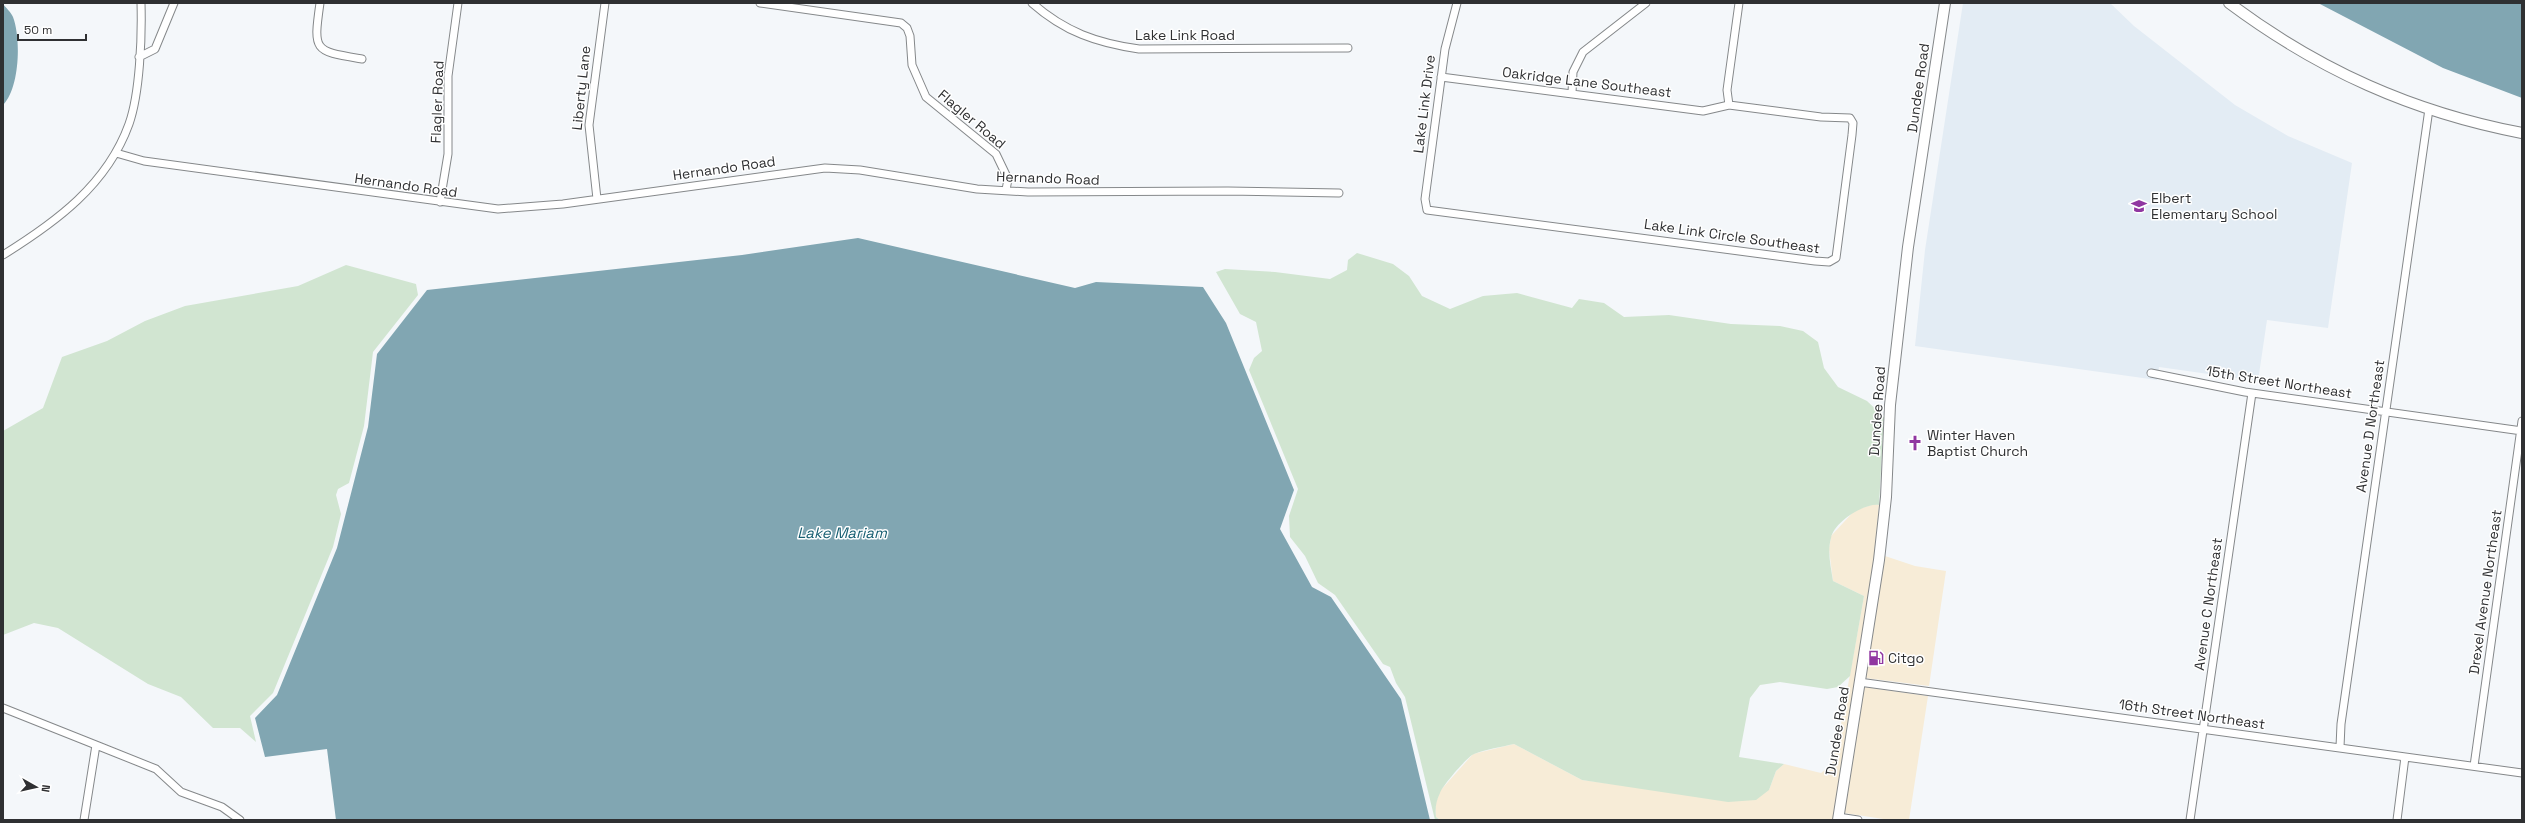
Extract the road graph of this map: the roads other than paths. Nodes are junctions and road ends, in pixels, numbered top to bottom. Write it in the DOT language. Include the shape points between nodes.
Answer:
graph roads {
  1 [pos="141,3"];
  2 [pos="174,3"];
  3 [pos="320,3"];
  4 [pos="458,3"];
  5 [pos="604,3"];
  6 [pos="760,3"];
  7 [pos="1032,3"];
  8 [pos="1457,3"];
  9 [pos="1646,3"];
  10 [pos="1739,3"];
  11 [pos="1945,3"];
  12 [pos="2229,3"];
  13 [pos="1348,48"];
  14 [pos="139,57"];
  15 [pos="362,60"];
  16 [pos="1442,77"];
  17 [pos="1572,93"];
  18 [pos="1729,105"];
  19 [pos="2429,109"];
  20 [pos="2522,133"];
  21 [pos="116,153"];
  22 [pos="1006,190"];
  23 [pos="1339,193"];
  24 [pos="597,199"];
  25 [pos="440,202"];
  26 [pos="1427,210"];
  27 [pos="3,255"];
  28 [pos="2151,373"];
  29 [pos="2252,393"];
  30 [pos="2385,410"];
  31 [pos="2522,421"];
  32 [pos="2521,431"];
  33 [pos="1859,682"];
  34 [pos="3,708"];
  35 [pos="2203,728"];
  36 [pos="96,745"];
  37 [pos="2340,747"];
  38 [pos="2406,757"];
  39 [pos="2474,766"];
  40 [pos="2522,774"];
  41 [pos="1838,819"];
  42 [pos="84,820"];
  43 [pos="240,820"];
  44 [pos="1858,820"];
  45 [pos="2190,820"];
  46 [pos="2397,820"];
  1 -- 14 [label="street"];
  2 -- 14 [label="street" via="155,49"];
  3 -- 15 [label="street" via="316,38 319,46 330,54"];
  4 -- 25 [label="street, Flagler Road" via="448,76 448,154"];
  5 -- 24 [label="street, Liberty Lane" via="589,125"];
  6 -- 22 [label="street, Flagler Road" via="901,23 909,32 912,65 926,97 996,154 1008,179"];
  7 -- 13 [label="street, Lake Link Road" via="1045,15 1074,32 1105,44 1132,48"];
  8 -- 16 [label="street, Lake Link Drive" via="1444,49"];
  9 -- 17 [label="street" via="1583,52 1573,72"];
  10 -- 18 [label="street" via="1727,90"];
  11 -- 33 [label="main road, Dundee Road" via="1908,247 1890,404 1886,497 1879,560"];
  12 -- 19 [label="main road" via="2272,35 2316,60 2369,87"];
  14 -- 21 [label="street" via="133,109"];
  16 -- 17 [label="street, Oakridge Lane Southeast"];
  16 -- 26 [label="street, Lake Link Drive" via="1425,199"];
  17 -- 18 [label="street, Oakridge Lane Southeast" via="1703,111"];
  18 -- 26 [label="street, Lake Link Circle Southeast" via="1821,117 1850,118 1853,123 1852,135 1836,258 1829,262 1816,261"];
  19 -- 20 [label="main road"];
  19 -- 30 [label="street, Avenue D Northeast"];
  21 -- 25 [label="street, Hernando Road" via="144,161"];
  21 -- 27 [label="street" via="72,207"];
  22 -- 23 [label="street, Hernando Road" via="1065,193"];
  22 -- 24 [label="street, Hernando Road" via="976,189 860,170 825,168"];
  24 -- 25 [label="street, Hernando Road" via="498,209"];
  28 -- 29 [label="street, 15th Street Northeast"];
  29 -- 30 [label="street, 15th Street Northeast"];
  29 -- 35 [label="street, Avenue C Northeast"];
  30 -- 32 [label="street, 15th Street Northeast"];
  30 -- 37 [label="street, Avenue D Northeast" via="2341,724"];
  31 -- 32 [label="street, Drexel Avenue Northeast"];
  32 -- 39 [label="street, Drexel Avenue Northeast"];
  33 -- 35 [label="street, 16th Street Northeast"];
  33 -- 41 [label="main road, Dundee Road"];
  34 -- 36 [label="street"];
  35 -- 37 [label="street, 16th Street Northeast"];
  35 -- 45 [label="street, Avenue C Northeast"];
  36 -- 42 [label="street"];
  36 -- 43 [label="street" via="156,769 181,792 222,807"];
  37 -- 38 [label="street, 16th Street Northeast"];
  38 -- 39 [label="street, 16th Street Northeast"];
  38 -- 46 [label="street"];
  39 -- 40 [label="street, 16th Street Northeast"];
  41 -- 44 [label="street"];
}
